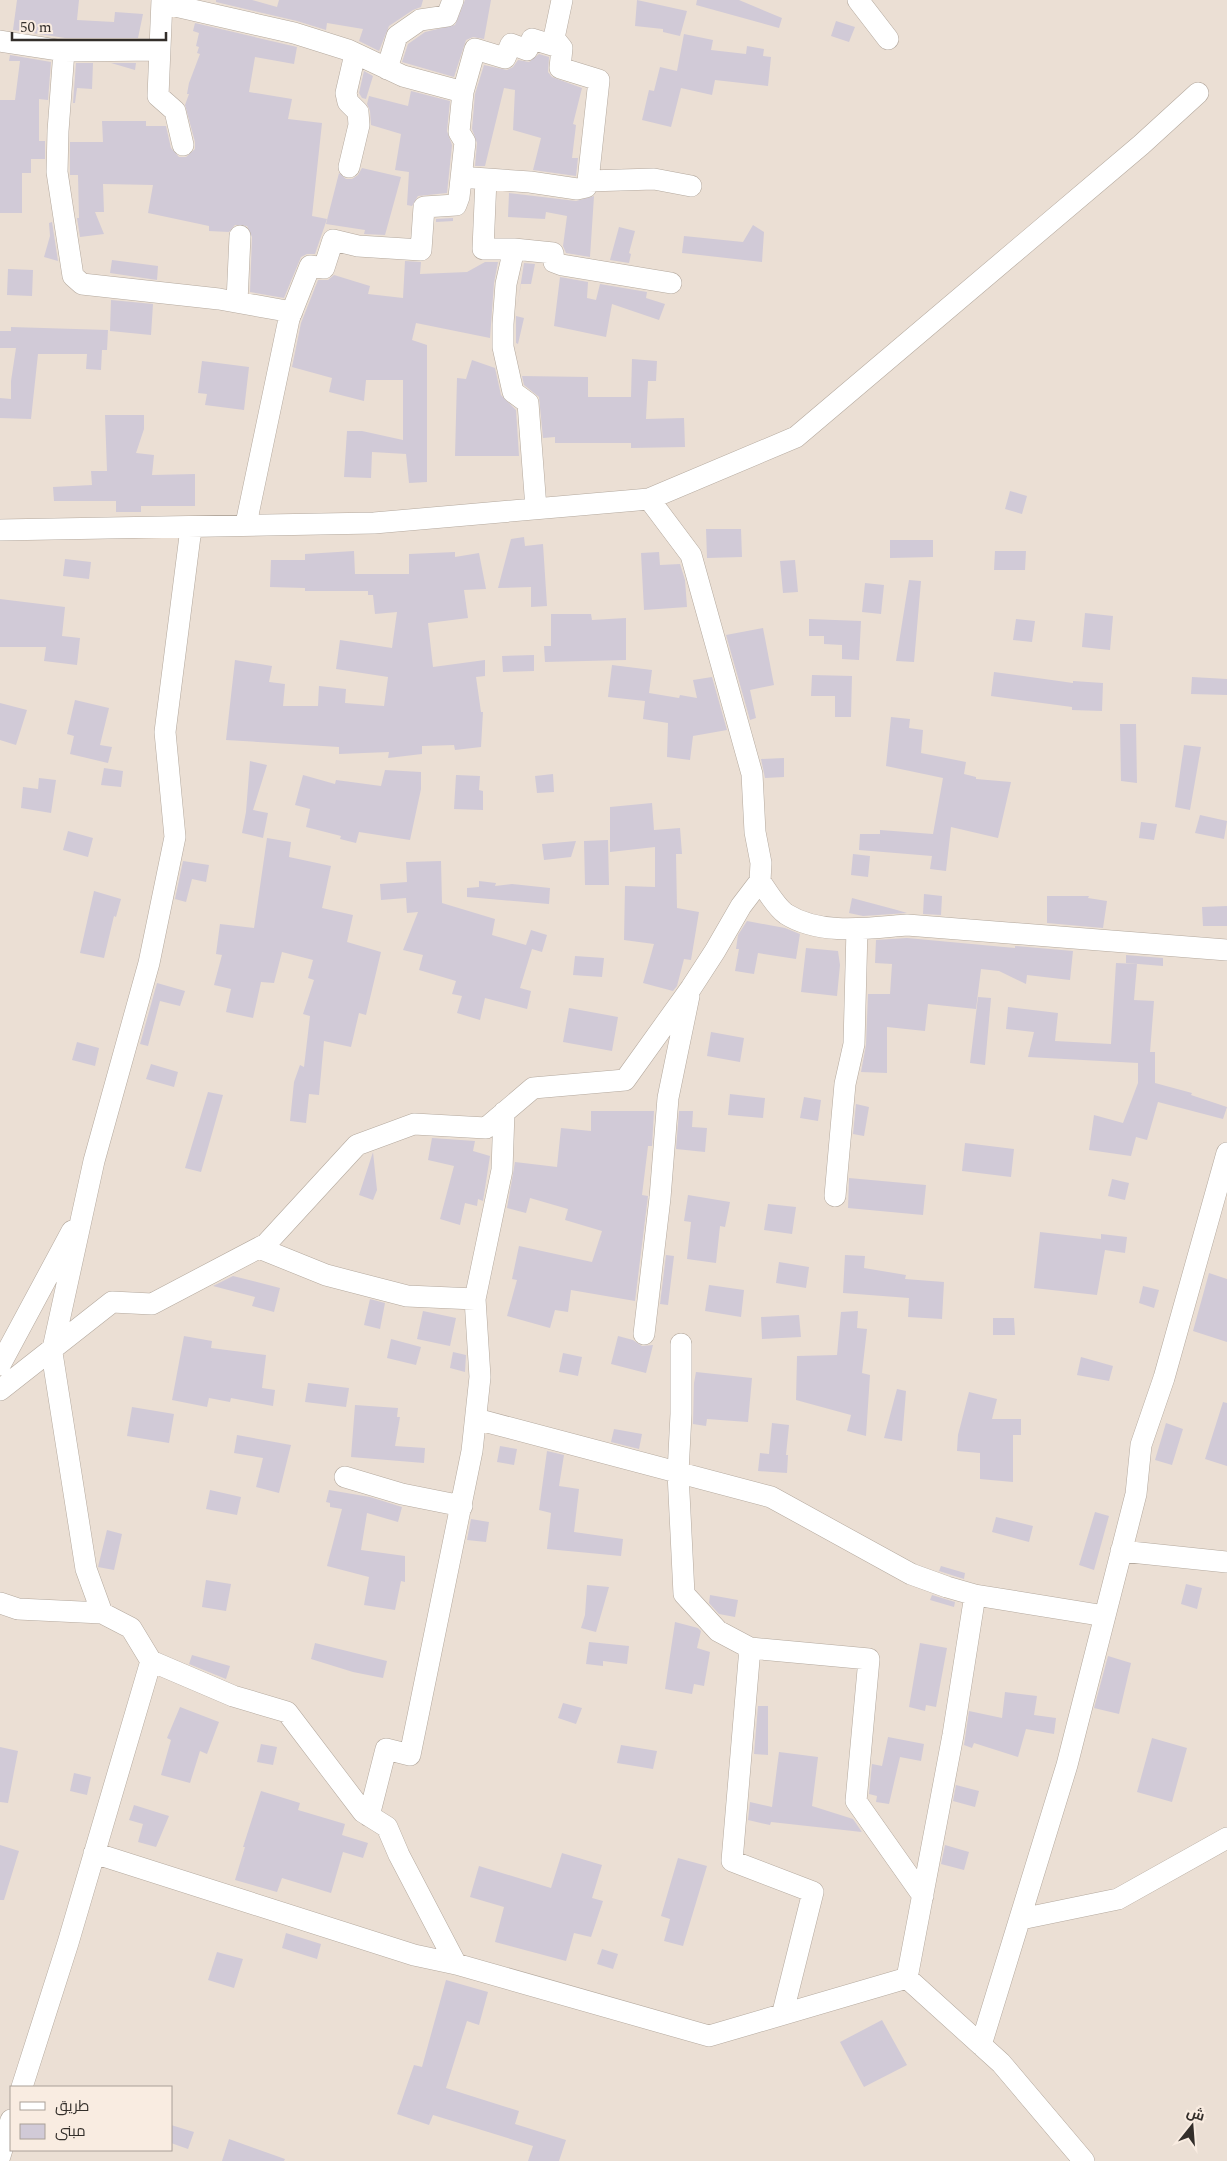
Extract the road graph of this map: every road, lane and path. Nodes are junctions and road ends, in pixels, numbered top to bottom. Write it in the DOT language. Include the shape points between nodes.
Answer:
graph roads {
  1 [pos="453,0"];
  2 [pos="562,0"];
  3 [pos="858,0"];
  4 [pos="162,2"];
  5 [pos="888,39"];
  6 [pos="0,41"];
  7 [pos="562,48"];
  8 [pos="160,50"];
  9 [pos="64,51"];
  10 [pos="354,54"];
  11 [pos="387,69"];
  12 [pos="463,92"];
  13 [pos="1198,93"];
  14 [pos="183,145"];
  15 [pos="349,167"];
  16 [pos="462,176"];
  17 [pos="486,179"];
  18 [pos="588,181"];
  19 [pos="691,186"];
  20 [pos="240,236"];
  21 [pos="514,248"];
  22 [pos="671,282"];
  23 [pos="237,302"];
  24 [pos="292,312"];
  25 [pos="649,498"];
  26 [pos="536,508"];
  27 [pos="246,524"];
  28 [pos="191,528"];
  29 [pos="0,530"];
  30 [pos="760,881"];
  31 [pos="857,929"];
  32 [pos="1227,950"];
  33 [pos="691,988"];
  34 [pos="504,1112"];
  35 [pos="1227,1153"];
  36 [pos="1222,1189"];
  37 [pos="835,1196"];
  38 [pos="84,1208"];
  39 [pos="259,1248"];
  40 [pos="475,1298"];
  41 [pos="644,1334"];
  42 [pos="681,1344"];
  43 [pos="53,1348"];
  44 [pos="0,1365"];
  45 [pos="0,1390"];
  46 [pos="476,1419"];
  47 [pos="678,1473"];
  48 [pos="345,1477"];
  49 [pos="462,1506"];
  50 [pos="1121,1551"];
  51 [pos="1227,1562"];
  52 [pos="975,1594"];
  53 [pos="0,1603"];
  54 [pos="102,1613"];
  55 [pos="1105,1616"];
  56 [pos="750,1648"];
  57 [pos="151,1662"];
  58 [pos="370,1816"];
  59 [pos="1227,1838"];
  60 [pos="94,1853"];
  61 [pos="923,1896"];
  62 [pos="1021,1919"];
  63 [pos="456,1964"];
  64 [pos="907,1978"];
  65 [pos="783,2012"];
  66 [pos="981,2045"];
  67 [pos="22,2086"];
  68 [pos="10,2123"];
  69 [pos="0,2156"];
  70 [pos="1084,2161"];
  1 -- 11 [label="street" via="448,16 420,20 397,36"];
  2 -- 7 [label="street" via="554,38"];
  3 -- 5 [label="street"];
  4 -- 8 [label="street"];
  4 -- 10 [label="street" via="294,33"];
  6 -- 9 [label="street"];
  7 -- 12 [label="street" via="532,39 527,50 511,44 505,58 475,49"];
  7 -- 18 [label="street" via="560,68 600,80"];
  8 -- 9 [label="street"];
  8 -- 14 [label="street" via="158,96 175,111"];
  9 -- 23 [label="street" via="57,172 73,276 82,284"];
  10 -- 11 [label="street"];
  10 -- 15 [label="street" via="346,93 348,102 358,112 360,125"];
  11 -- 12 [label="street"];
  12 -- 16 [label="street" via="459,132 466,142"];
  13 -- 25 [label="street" via="796,437"];
  16 -- 17 [label="street"];
  16 -- 24 [label="street" via="456,205 424,207 421,250 358,246 333,240 324,268 310,266"];
  17 -- 18 [label="street" via="577,189 586,187"];
  17 -- 21 [label="street" via="483,249"];
  18 -- 19 [label="street" via="654,179"];
  20 -- 23 [label="street"];
  21 -- 22 [label="street" via="553,253 554,262 562,265"];
  21 -- 26 [label="street" via="506,284 503,347 513,392 528,403"];
  23 -- 24 [label="street"];
  24 -- 27 [label="street"];
  25 -- 26 [label="street"];
  25 -- 30 [label="street" via="691,555 752,774"];
  26 -- 27 [label="street" via="374,522"];
  27 -- 28 [label="street"];
  28 -- 29 [label="street"];
  28 -- 38 [label="street" via="165,732 175,837 149,963"];
  30 -- 31 [label="street" via="786,913 814,926"];
  30 -- 33 [label="street"];
  31 -- 32 [label="street" via="907,925"];
  31 -- 37 [label="street" via="854,1044 846,1084"];
  33 -- 34 [label="street" via="625,1080 532,1088"];
  33 -- 41 [label="street" via="668,1098"];
  34 -- 39 [label="street" via="486,1128 414,1124 358,1145"];
  34 -- 40 [label="street" via="502,1170"];
  35 -- 36 [label="street"];
  36 -- 50 [label="street" via="1141,1445 1136,1494"];
  38 -- 43 [label="street"];
  38 -- 44 [label="street"];
  39 -- 40 [label="street" via="326,1275 407,1296"];
  39 -- 43 [label="street" via="152,1304 112,1302"];
  40 -- 46 [label="street" via="480,1377"];
  42 -- 47 [label="street"];
  43 -- 45 [label="street"];
  43 -- 54 [label="street" via="86,1569"];
  46 -- 47 [label="street"];
  46 -- 49 [label="street"];
  47 -- 52 [label="street" via="771,1497 911,1574"];
  47 -- 56 [label="street" via="684,1594 718,1631"];
  48 -- 49 [label="street" via="402,1494"];
  49 -- 58 [label="street" via="410,1755 386,1749"];
  50 -- 51 [label="street"];
  50 -- 55 [label="street"];
  52 -- 55 [label="street"];
  52 -- 61 [label="street"];
  53 -- 54 [label="street" via="18,1609"];
  54 -- 57 [label="street" via="131,1628"];
  55 -- 62 [label="street" via="1067,1765"];
  56 -- 61 [label="street" via="869,1659 856,1801"];
  56 -- 65 [label="street" via="732,1861 813,1892"];
  57 -- 58 [label="street" via="233,1696 287,1712 363,1812"];
  57 -- 60 [label="street"];
  58 -- 63 [label="street" via="387,1827"];
  59 -- 62 [label="street" via="1118,1899"];
  60 -- 63 [label="street" via="414,1955"];
  60 -- 67 [label="street"];
  61 -- 64 [label="street"];
  62 -- 66 [label="street"];
  63 -- 65 [label="street" via="709,2036"];
  64 -- 65 [label="street"];
  64 -- 66 [label="street"];
  66 -- 70 [label="street" via="1001,2063"];
  68 -- 69 [label="street"];
}
